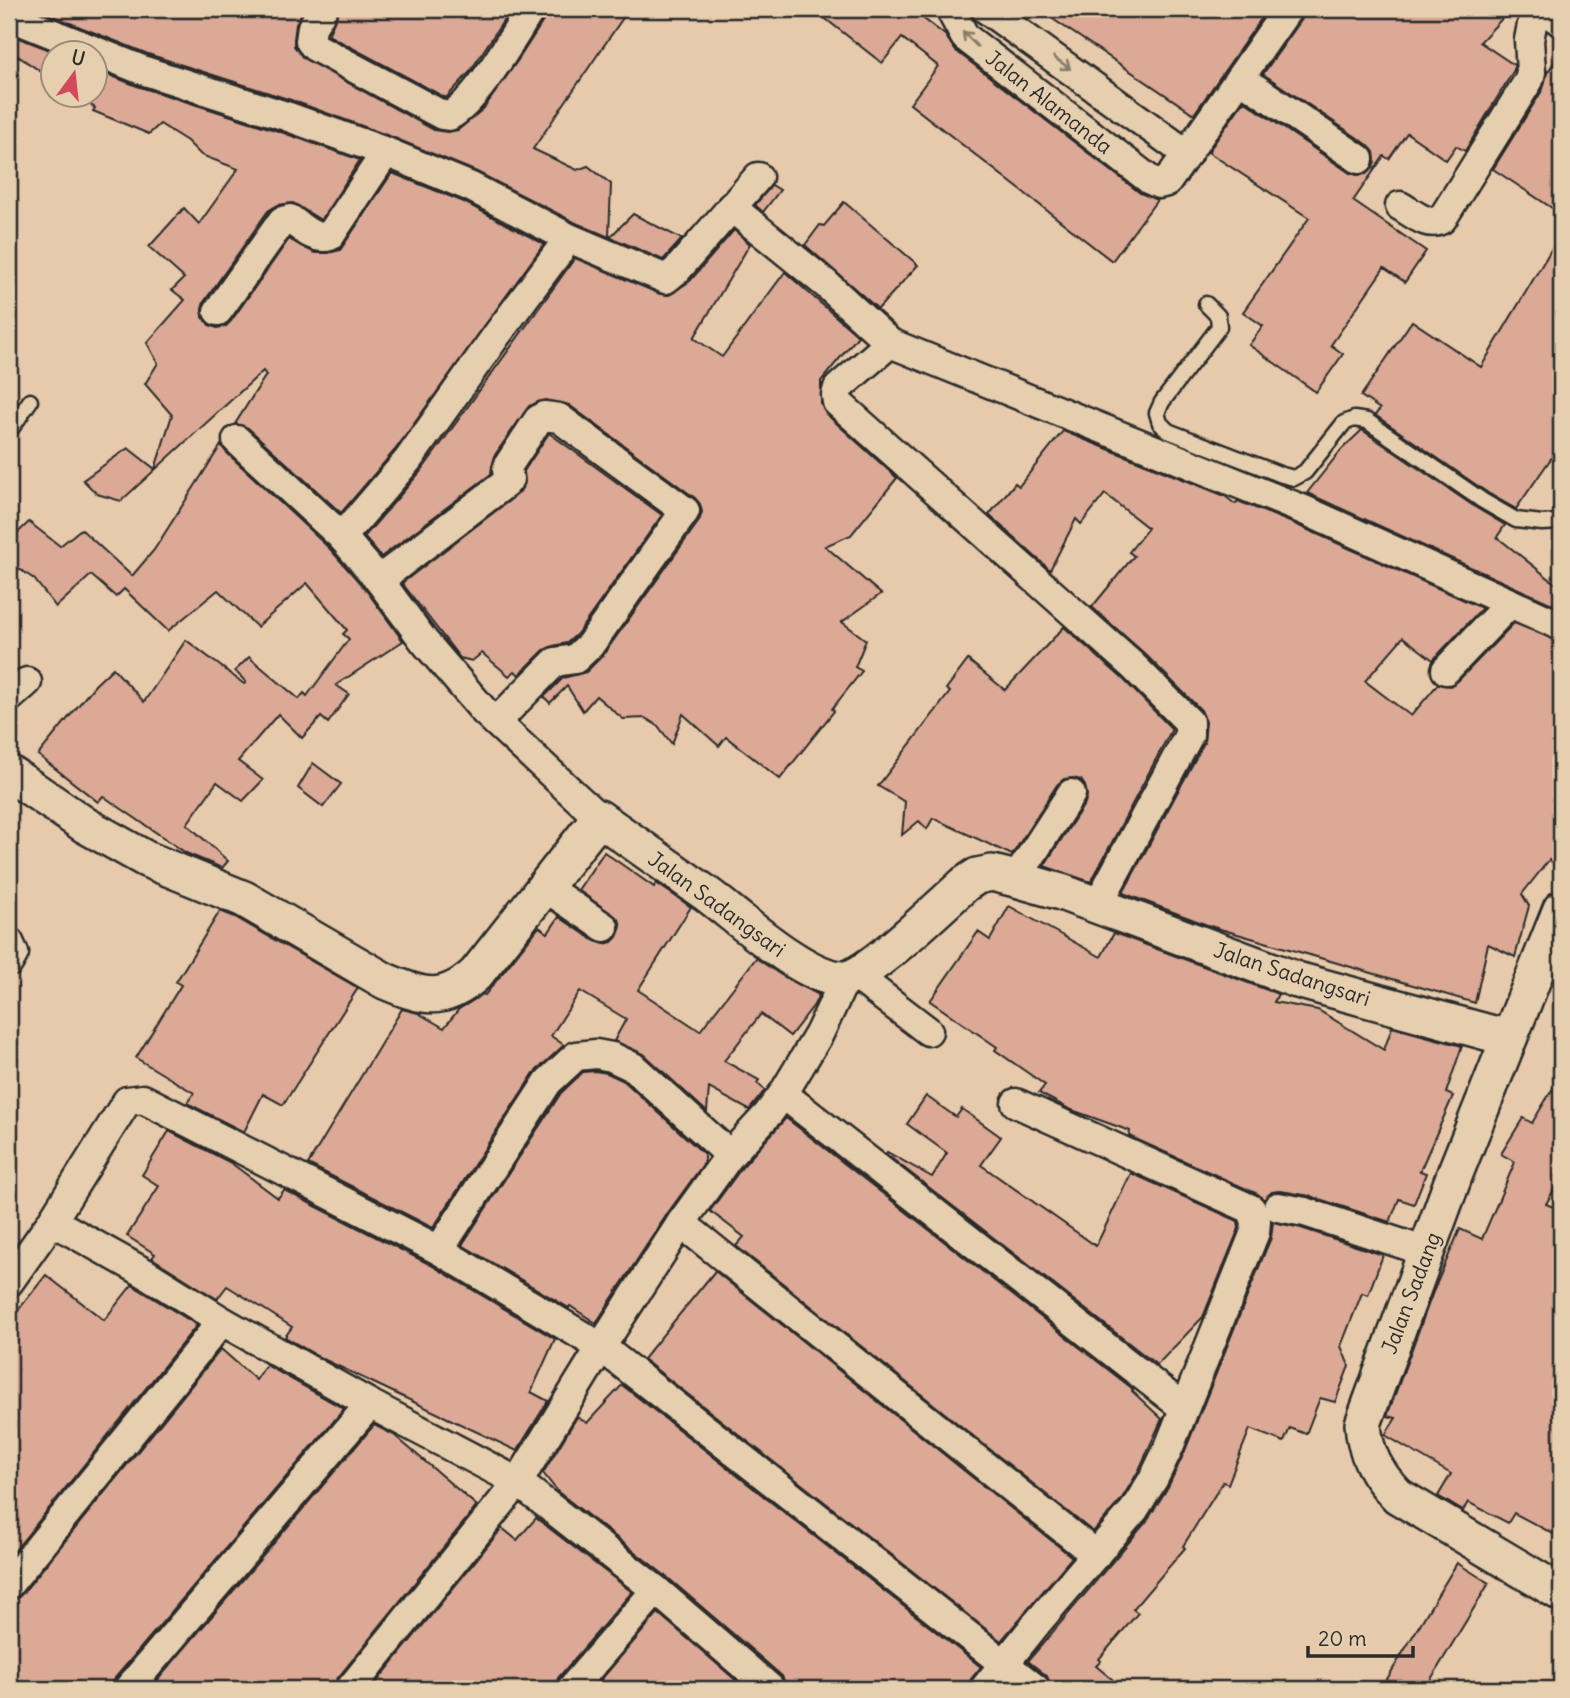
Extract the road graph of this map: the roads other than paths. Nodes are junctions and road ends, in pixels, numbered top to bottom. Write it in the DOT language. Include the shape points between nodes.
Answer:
graph roads {
  1 [pos="323,9"];
  2 [pos="531,9"];
  3 [pos="950,9"];
  4 [pos="986,9"];
  5 [pos="1288,9"];
  6 [pos="1535,9"];
  7 [pos="1543,9"];
  8 [pos="9,16"];
  9 [pos="1561,22"];
  10 [pos="1240,78"];
  11 [pos="386,152"];
  12 [pos="1187,154"];
  13 [pos="1359,159"];
  14 [pos="758,177"];
  15 [pos="1400,206"];
  16 [pos="731,207"];
  17 [pos="569,238"];
  18 [pos="1206,304"];
  19 [pos="218,312"];
  20 [pos="890,343"];
  21 [pos="30,401"];
  22 [pos="9,432"];
  23 [pos="237,440"];
  24 [pos="1561,522"];
  25 [pos="342,537"];
  26 [pos="379,580"];
  27 [pos="1510,603"];
  28 [pos="1561,626"];
  29 [pos="1446,670"];
  30 [pos="496,722"];
  31 [pos="9,773"];
  32 [pos="1071,794"];
  33 [pos="599,818"];
  34 [pos="1016,879"];
  35 [pos="543,887"];
  36 [pos="1097,906"];
  37 [pos="1561,909"];
  38 [pos="604,927"];
  39 [pos="9,942"];
  40 [pos="9,962"];
  41 [pos="850,977"];
  42 [pos="928,1031"];
  43 [pos="1508,1038"];
  44 [pos="783,1094"];
  45 [pos="1016,1103"];
  46 [pos="730,1155"];
  47 [pos="1278,1207"];
  48 [pos="52,1221"];
  49 [pos="681,1223"];
  50 [pos="439,1250"];
  51 [pos="1427,1252"];
  52 [pos="9,1282"];
  53 [pos="222,1321"];
  54 [pos="601,1347"];
  55 [pos="370,1404"];
  56 [pos="1184,1408"];
  57 [pos="519,1482"];
  58 [pos="1097,1555"];
  59 [pos="9,1584"];
  60 [pos="656,1590"];
  61 [pos="1561,1593"];
  62 [pos="1006,1664"];
  63 [pos="128,1689"];
  64 [pos="350,1689"];
  65 [pos="571,1689"];
  66 [pos="771,1689"];
  67 [pos="984,1689"];
  68 [pos="1036,1689"];
  1 -- 2 [label="street" via="310,35 315,47 449,116 482,83"];
  12 -- 3 [label="street, Jalan Alamanda, one-way" via="1167,182 1150,180 965,37"];
  4 -- 12 [label="street, Jalan Alamanda, one-way"];
  5 -- 10 [label="street"];
  6 -- 15 [label="street" via="1529,80 1442,219 1428,222"];
  7 -- 9 [label="street"];
  8 -- 11 [label="street" via="142,70"];
  10 -- 12 [label="street"];
  10 -- 13 [label="street"];
  11 -- 17 [label="street" via="471,187"];
  11 -- 19 [label="street" via="330,236 314,236 290,219 282,221"];
  14 -- 16 [label="street"];
  16 -- 17 [label="street" via="666,279"];
  16 -- 20 [label="street"];
  17 -- 25 [label="street" via="408,460"];
  18 -- 24 [label="lane" via="1218,316 1219,327 1162,402 1157,413 1168,431 1294,478 1344,423 1367,421 1516,520"];
  20 -- 27 [label="street" via="1304,510"];
  20 -- 36 [label="street" via="838,388 837,402 1189,722 1189,735"];
  21 -- 22 [label="lane"];
  23 -- 25 [label="street"];
  25 -- 26 [label="street"];
  26 -- 30 [label="street" via="424,641"];
  26 -- 30 [label="street" via="506,483 509,464 544,416 559,418 685,511 590,645 575,659 555,662"];
  27 -- 28 [label="street"];
  27 -- 29 [label="street"];
  30 -- 33 [label="street"];
  31 -- 35 [label="street" via="85,825 146,859 244,899 408,991 445,995 461,988"];
  32 -- 34 [label="street"];
  33 -- 35 [label="street"];
  33 -- 41 [label="street, Jalan Sadangsari" via="788,956 809,968"];
  34 -- 36 [label="street, Jalan Sadangsari"];
  34 -- 41 [label="street, Jalan Sadangsari" via="992,873 977,876 868,968"];
  35 -- 38 [label="street"];
  36 -- 43 [label="street, Jalan Sadangsari" via="1297,980"];
  37 -- 43 [label="street, Jalan Sadang"];
  39 -- 40 [label="street" via="14,953"];
  41 -- 42 [label="street"];
  41 -- 44 [label="street"];
  43 -- 51 [label="street, Jalan Sadang"];
  44 -- 46 [label="street"];
  44 -- 56 [label="street"];
  45 -- 56 [label="street" via="1255,1214 1255,1232"];
  46 -- 49 [label="street"];
  46 -- 50 [label="street" via="633,1067 612,1057 576,1056 548,1082"];
  47 -- 51 [label="street"];
  48 -- 50 [label="street" via="127,1101 143,1099"];
  48 -- 52 [label="street"];
  48 -- 53 [label="street"];
  49 -- 54 [label="street"];
  49 -- 58 [label="street"];
  50 -- 54 [label="street"];
  51 -- 61 [label="street, Jalan Sadang" via="1368,1408 1364,1444 1381,1479 1398,1496"];
  53 -- 55 [label="street"];
  53 -- 59 [label="street"];
  54 -- 57 [label="street"];
  54 -- 62 [label="street"];
  55 -- 57 [label="street"];
  55 -- 63 [label="street"];
  56 -- 58 [label="street" via="1154,1478"];
  57 -- 60 [label="street"];
  57 -- 64 [label="street"];
  58 -- 62 [label="street"];
  60 -- 65 [label="street"];
  60 -- 66 [label="street"];
  62 -- 67 [label="street"];
  62 -- 68 [label="street"];
}
